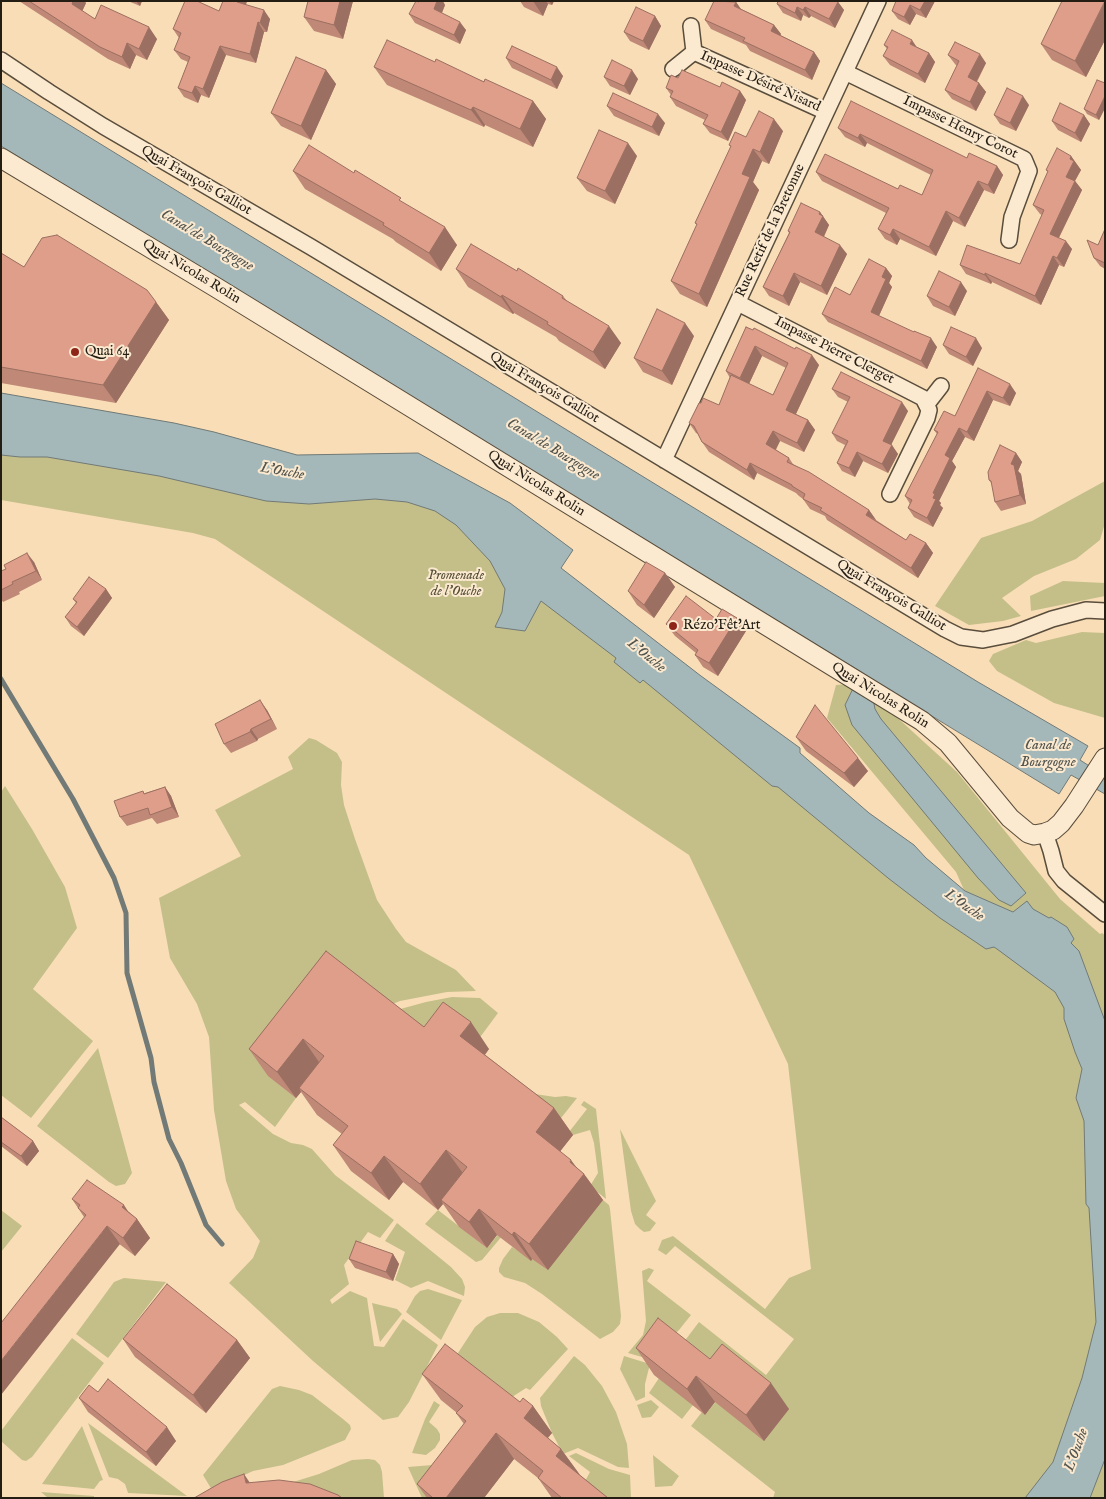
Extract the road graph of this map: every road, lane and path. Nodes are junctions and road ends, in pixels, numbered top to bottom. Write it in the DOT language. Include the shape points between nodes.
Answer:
graph roads {
  1 [pos="878,1"];
  2 [pos="691,26"];
  3 [pos="694,52"];
  4 [pos="1,60"];
  5 [pos="672,69"];
  6 [pos="846,72"];
  7 [pos="826,112"];
  8 [pos="1,158"];
  9 [pos="1009,240"];
  10 [pos="738,303"];
  11 [pos="942,386"];
  12 [pos="927,404"];
  13 [pos="664,460"];
  14 [pos="890,494"];
  15 [pos="1105,611"];
  16 [pos="1105,758"];
  17 [pos="1045,834"];
  18 [pos="1105,914"];
  1 -- 6 [label="street, Rue Retif de la Bretonne"];
  2 -- 3 [label="street, Impasse Désiré Nisard"];
  3 -- 5 [label="street, Impasse Désiré Nisard"];
  3 -- 7 [label="street, Impasse Désiré Nisard"];
  4 -- 13 [label="street, Quai François Galliot" via="103,126"];
  6 -- 7 [label="street, Rue Retif de la Bretonne"];
  6 -- 9 [label="street, Impasse Henry Corot" via="1024,159 1029,171 1012,217"];
  7 -- 10 [label="street, Rue Retif de la Bretonne"];
  8 -- 17 [label="street, Quai Nicolas Rolin" via="922,721 948,743 1023,830 1034,835"];
  10 -- 12 [label="street, Impasse Pierre Clerget" via="916,393"];
  10 -- 13 [label="street, Rue Retif de la Bretonne"];
  11 -- 12 [label="street"];
  12 -- 14 [label="street" via="927,418"];
  13 -- 15 [label="street, Quai François Galliot" via="961,637 983,640 1013,634 1086,610"];
  16 -- 17 [label="street" via="1061,823"];
  17 -- 18 [label="street" via="1056,871"];
}
